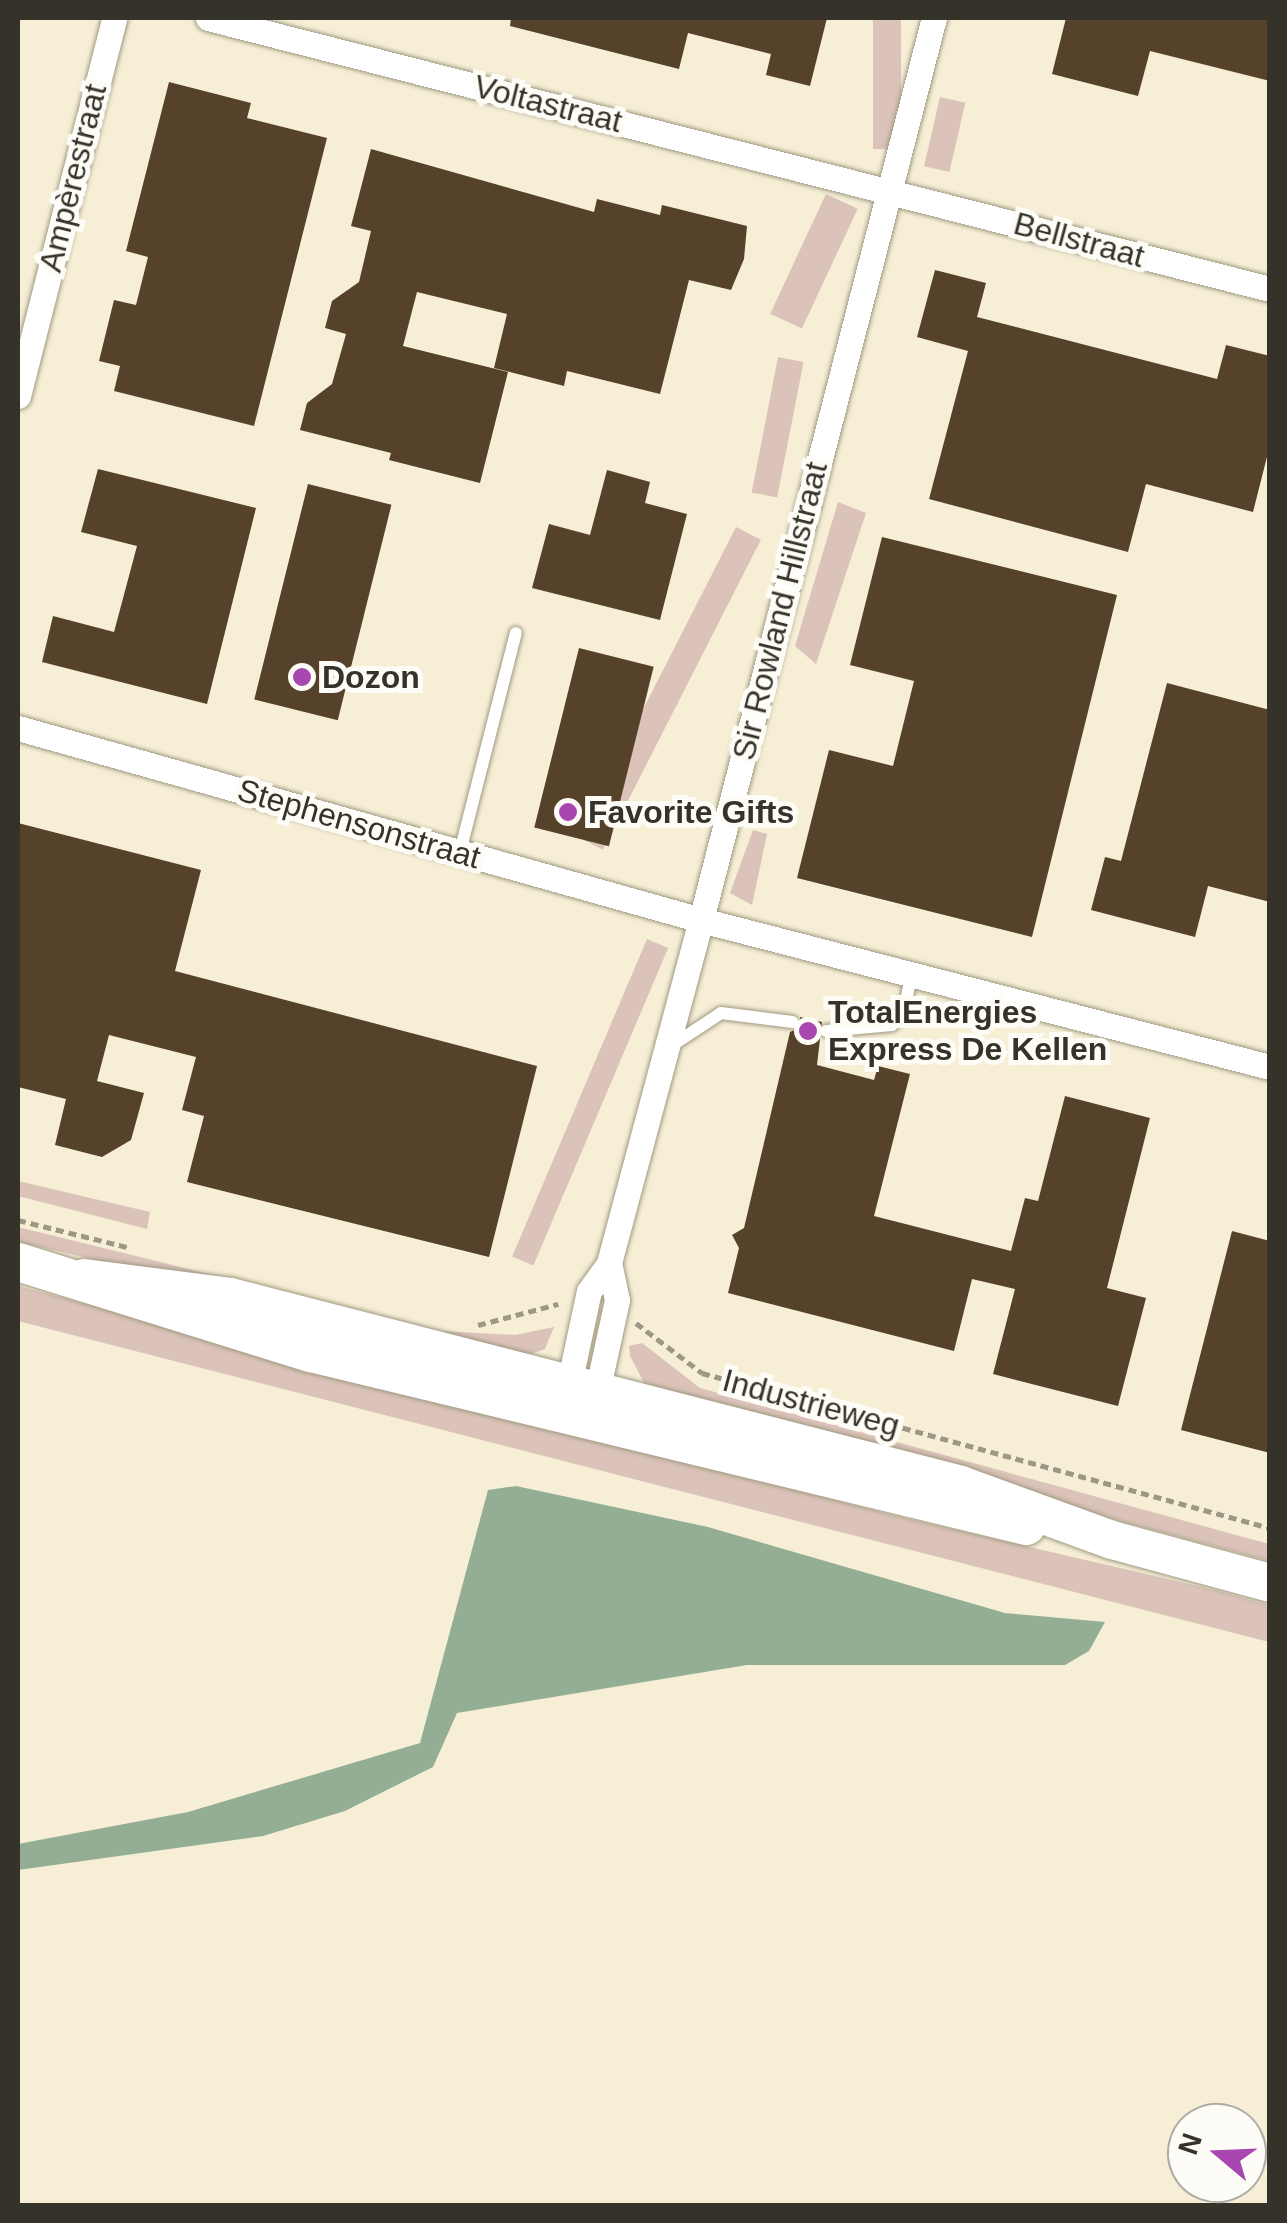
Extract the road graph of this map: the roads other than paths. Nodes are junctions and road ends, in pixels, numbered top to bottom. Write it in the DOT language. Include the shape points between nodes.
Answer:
graph roads {
  1 [pos="114,18"];
  2 [pos="208,18"];
  3 [pos="934,18"];
  4 [pos="888,190"];
  5 [pos="1270,289"];
  6 [pos="18,396"];
  7 [pos="516,633"];
  8 [pos="18,728"];
  9 [pos="460,852"];
  10 [pos="701,920"];
  11 [pos="912,975"];
  12 [pos="792,1022"];
  13 [pos="826,1031"];
  14 [pos="663,1053"];
  15 [pos="1270,1067"];
  16 [pos="18,1262"];
  17 [pos="609,1263"];
  18 [pos="577,1398"];
  19 [pos="1270,1583"];
  1 -- 6 [label="street, Ampèrestraat"];
  2 -- 4 [label="street, Voltastraat"];
  3 -- 4 [label="street, Sir Rowland Hillstraat"];
  4 -- 5 [label="street, Bellstraat"];
  4 -- 10 [label="street, Sir Rowland Hillstraat"];
  7 -- 9 [label="lane"];
  8 -- 9 [label="street, Stephensonstraat"];
  9 -- 10 [label="street, Stephensonstraat"];
  10 -- 11 [label="street, Stephensonstraat"];
  10 -- 14 [label="street, Sir Rowland Hillstraat"];
  11 -- 13 [label="lane" via="904,1012 892,1025"];
  11 -- 15 [label="street, Stephensonstraat"];
  12 -- 14 [label="lane" via="721,1013"];
  14 -- 17 [label="street, Sir Rowland Hillstraat"];
  16 -- 18 [label="main road" via="84,1278 230,1297"];
  17 -- 18 [label="street, Sir Rowland Hillstraat" via="585,1310"];
  17 -- 18 [label="street, Sir Rowland Hillstraat" via="614,1317"];
  18 -- 19 [label="main road" via="953,1514 1112,1540"];
}
